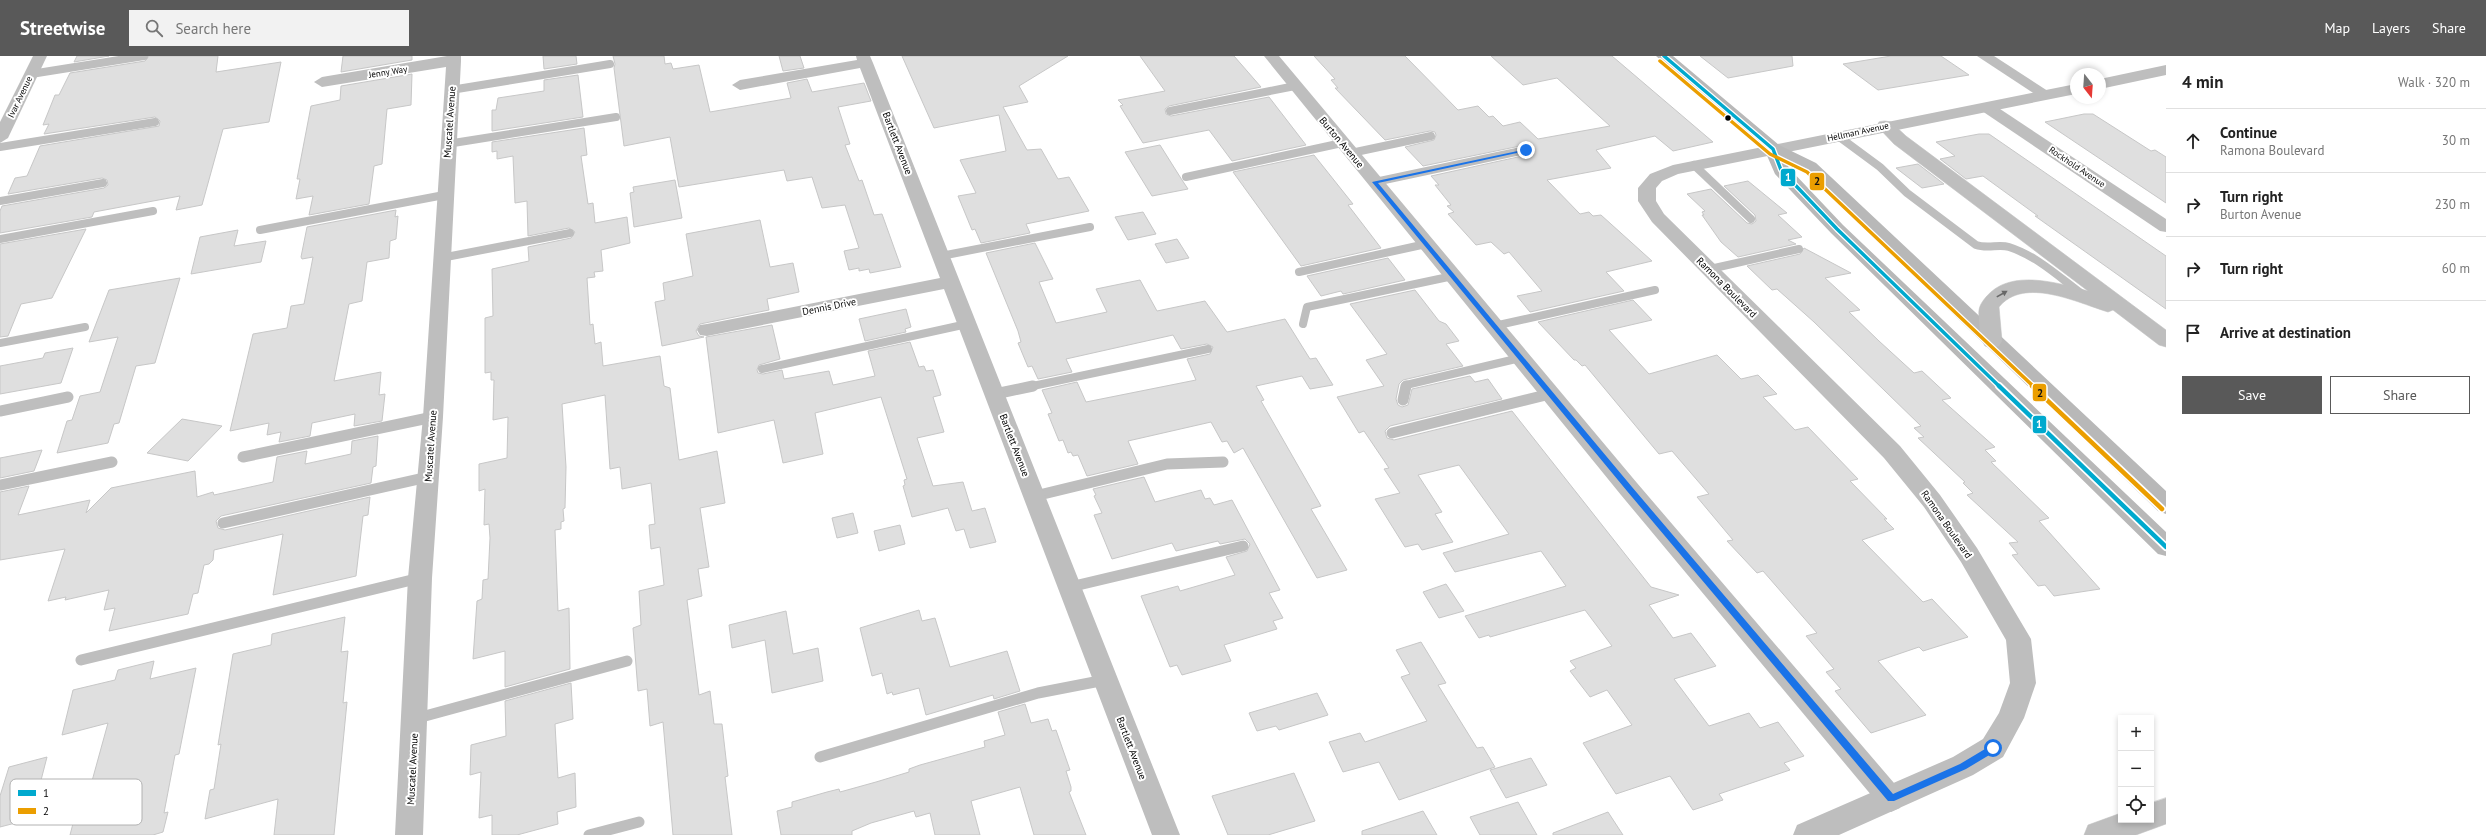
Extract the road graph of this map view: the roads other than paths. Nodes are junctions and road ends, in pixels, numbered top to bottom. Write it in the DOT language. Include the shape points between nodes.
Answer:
graph roads {
  1 [pos="40,56"];
  2 [pos="144,56"];
  3 [pos="1271,56"];
  4 [pos="1664,56"];
  5 [pos="1984,56"];
  6 [pos="454,59"];
  7 [pos="864,60"];
  8 [pos="610,64"];
  9 [pos="2166,70"];
  10 [pos="31,74"];
  11 [pos="322,82"];
  12 [pos="2106,83"];
  13 [pos="740,85"];
  14 [pos="1295,86"];
  15 [pos="451,90"];
  16 [pos="2070,90"];
  17 [pos="2046,95"];
  18 [pos="1988,108"];
  19 [pos="1170,111"];
  20 [pos="616,117"];
  21 [pos="155,122"];
  22 [pos="1885,126"];
  23 [pos="1432,136"];
  24 [pos="1838,136"];
  25 [pos="0,138"];
  26 [pos="447,144"];
  27 [pos="0,148"];
  28 [pos="1346,148"];
  29 [pos="1773,149"];
  30 [pos="1526,150"];
  31 [pos="1694,165"];
  32 [pos="1186,177"];
  33 [pos="1375,182"];
  34 [pos="103,183"];
  35 [pos="1646,186"];
  36 [pos="444,195"];
  37 [pos="0,201"];
  38 [pos="153,211"];
  39 [pos="1751,219"];
  40 [pos="1090,227"];
  41 [pos="2166,227"];
  42 [pos="260,230"];
  43 [pos="570,233"];
  44 [pos="0,239"];
  45 [pos="1426,244"];
  46 [pos="1799,249"];
  47 [pos="941,256"];
  48 [pos="441,258"];
  49 [pos="1710,269"];
  50 [pos="1299,272"];
  51 [pos="1453,276"];
  52 [pos="951,282"];
  53 [pos="1655,290"];
  54 [pos="2084,296"];
  55 [pos="967,324"];
  56 [pos="1303,324"];
  57 [pos="1494,326"];
  58 [pos="85,327"];
  59 [pos="707,330"];
  60 [pos="2163,333"];
  61 [pos="1992,341"];
  62 [pos="0,343"];
  63 [pos="1208,349"];
  64 [pos="1520,358"];
  65 [pos="762,369"];
  66 [pos="995,394"];
  67 [pos="1550,394"];
  68 [pos="68,397"];
  69 [pos="1403,400"];
  70 [pos="0,411"];
  71 [pos="433,417"];
  72 [pos="1392,433"];
  73 [pos="243,458"];
  74 [pos="112,462"];
  75 [pos="1223,462"];
  76 [pos="428,477"];
  77 [pos="0,485"];
  78 [pos="1035,496"];
  79 [pos="2166,505"];
  80 [pos="223,522"];
  81 [pos="1243,546"];
  82 [pos="2166,547"];
  83 [pos="420,578"];
  84 [pos="1070,587"];
  85 [pos="81,660"];
  86 [pos="627,661"];
  87 [pos="1105,680"];
  88 [pos="414,719"];
  89 [pos="820,757"];
  90 [pos="1891,799"];
  91 [pos="2166,811"];
  92 [pos="2154,815"];
  93 [pos="639,822"];
  94 [pos="2132,823"];
  95 [pos="409,835"];
  96 [pos="589,835"];
  97 [pos="1166,835"];
  98 [pos="1807,835"];
  99 [pos="2098,835"];
  1 -- 10 [label="street, Ivar Avenue"];
  2 -- 10 [label="lane"];
  3 -- 14 [label="street, Burton Avenue"];
  4 -- 29 [label="main road"];
  5 -- 17 [label="street"];
  6 -- 11 [label="street, Jenny Way"];
  6 -- 15 [label="street, Muscatel Avenue"];
  7 -- 13 [label="street"];
  7 -- 47 [label="street, Bartlett Avenue"];
  8 -- 15 [label="lane"];
  9 -- 12 [label="main road"];
  10 -- 25 [label="street, Ivar Avenue"];
  14 -- 19 [label="lane"];
  14 -- 28 [label="street, Burton Avenue"];
  15 -- 26 [label="street, Muscatel Avenue"];
  16 -- 17 [label="main road, Hellman Avenue"];
  17 -- 18 [label="main road, Hellman Avenue"];
  18 -- 22 [label="main road, Hellman Avenue"];
  18 -- 41 [label="street, Rockhold Avenue"];
  20 -- 26 [label="lane"];
  21 -- 27 [label="lane"];
  22 -- 24 [label="main road, Hellman Avenue"];
  22 -- 60 [label="main road" via="1909,138"];
  23 -- 28 [label="lane"];
  24 -- 29 [label="main road, Hellman Avenue"];
  24 -- 54 [label="lane" via="1976,245 1986,250 2006,246 2020,251"];
  26 -- 36 [label="street, Muscatel Avenue"];
  28 -- 32 [label="lane"];
  28 -- 33 [label="street, Burton Avenue"];
  29 -- 31 [label="main road, Hellman Avenue"];
  29 -- 61 [label="main road" via="1810,167"];
  29 -- 82 [label="main road" via="1781,170 1837,229"];
  30 -- 33 [label="lane"];
  31 -- 35 [label="main road, Hellman Avenue" via="1661,174 1650,180"];
  31 -- 39 [label="lane"];
  33 -- 45 [label="street, Burton Avenue"];
  34 -- 37 [label="lane"];
  35 -- 49 [label="main road, Ramona Boulevard" via="1649,208"];
  36 -- 42 [label="lane"];
  36 -- 48 [label="street, Muscatel Avenue"];
  38 -- 44 [label="lane"];
  40 -- 47 [label="lane"];
  43 -- 48 [label="lane"];
  45 -- 50 [label="lane"];
  45 -- 51 [label="street, Burton Avenue"];
  46 -- 49 [label="lane"];
  47 -- 52 [label="street, Bartlett Avenue"];
  48 -- 71 [label="street, Muscatel Avenue"];
  49 -- 90 [label="main road, Ramona Boulevard" via="1897,458 1932,501 1969,555 2018,639 2023,683 2012,718 1993,748 1963,766"];
  51 -- 56 [label="lane" via="1308,307"];
  51 -- 57 [label="street, Burton Avenue"];
  52 -- 55 [label="street, Bartlett Avenue"];
  52 -- 59 [label="street, Dennis Drive"];
  53 -- 57 [label="lane"];
  54 -- 60 [label="main road" via="2115,308"];
  61 -- 54 [label="main road, one-way" via="1989,306 1995,298 2008,290 2052,288"];
  55 -- 65 [label="lane"];
  55 -- 66 [label="street, Bartlett Avenue"];
  57 -- 64 [label="street, Burton Avenue"];
  58 -- 62 [label="lane"];
  61 -- 79 [label="main road"];
  63 -- 66 [label="lane"];
  64 -- 67 [label="street, Burton Avenue"];
  64 -- 69 [label="lane" via="1406,385"];
  66 -- 78 [label="street, Bartlett Avenue"];
  67 -- 72 [label="lane"];
  67 -- 90 [label="street, Burton Avenue"];
  68 -- 70 [label="lane"];
  71 -- 73 [label="lane"];
  71 -- 76 [label="street, Muscatel Avenue"];
  74 -- 77 [label="lane"];
  75 -- 78 [label="lane" via="1166,464"];
  76 -- 80 [label="lane"];
  76 -- 83 [label="street, Muscatel Avenue"];
  78 -- 84 [label="street, Bartlett Avenue"];
  81 -- 84 [label="lane"];
  83 -- 85 [label="lane"];
  83 -- 88 [label="street, Muscatel Avenue"];
  84 -- 87 [label="street, Bartlett Avenue"];
  86 -- 88 [label="lane"];
  87 -- 89 [label="lane" via="1038,693"];
  87 -- 97 [label="street, Bartlett Avenue"];
  88 -- 95 [label="street, Muscatel Avenue"];
  90 -- 98 [label="main road, Ramona Boulevard"];
  91 -- 92 [label="main road"];
  93 -- 96 [label="lane"];
  94 -- 99 [label="main road"];
}
